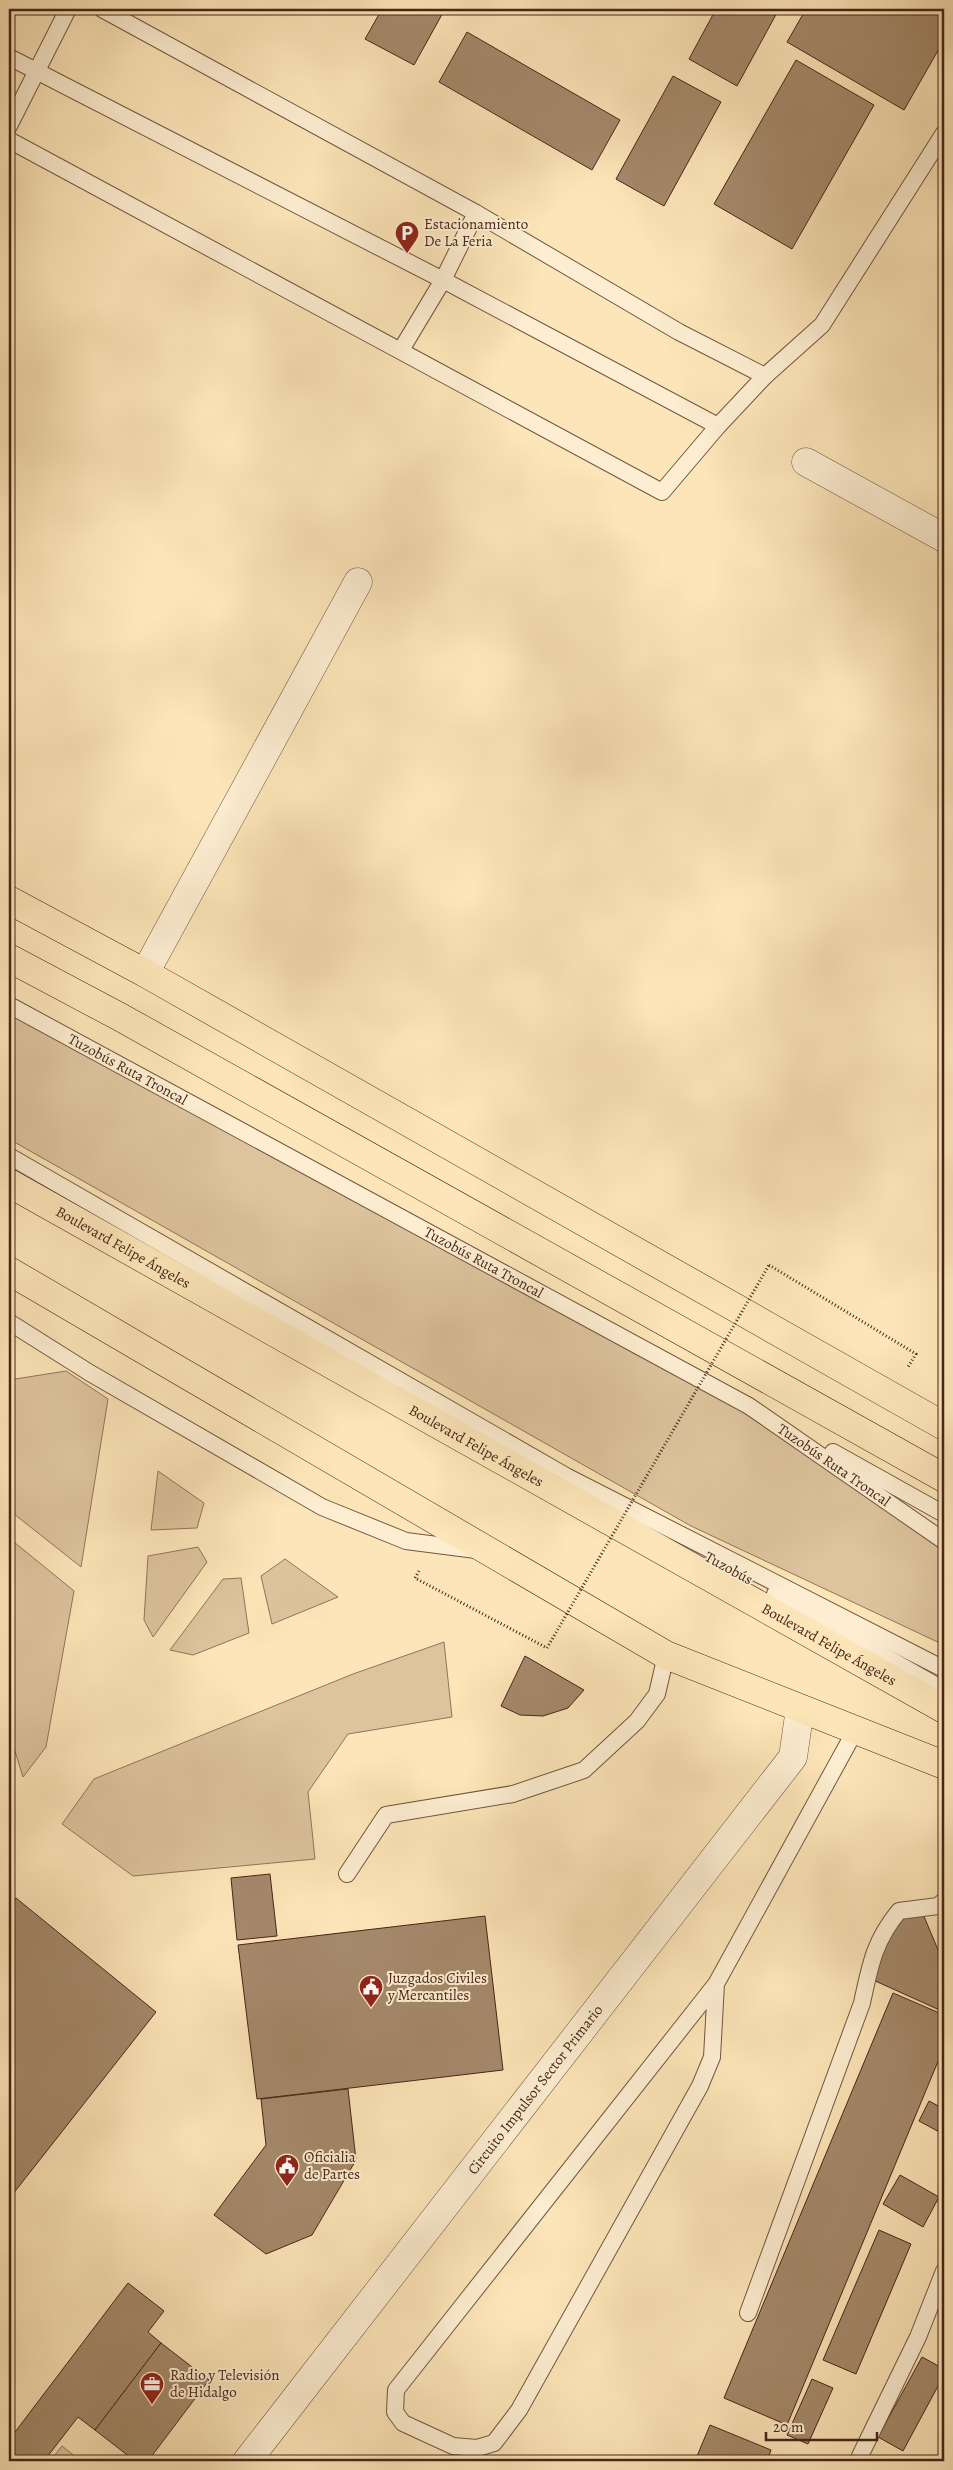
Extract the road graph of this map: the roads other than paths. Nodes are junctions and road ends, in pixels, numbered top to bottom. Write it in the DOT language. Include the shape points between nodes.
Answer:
graph roads {
  1 [pos="68,9"];
  2 [pos="102,9"];
  3 [pos="9,57"];
  4 [pos="37,72"];
  5 [pos="9,126"];
  6 [pos="944,133"];
  7 [pos="9,140"];
  8 [pos="476,213"];
  9 [pos="443,280"];
  10 [pos="401,350"];
  11 [pos="765,376"];
  12 [pos="718,426"];
  13 [pos="806,462"];
  14 [pos="944,538"];
  15 [pos="358,582"];
  16 [pos="9,900"];
  17 [pos="9,958"];
  18 [pos="145,973"];
  19 [pos="9,1005"];
  20 [pos="9,1156"];
  21 [pos="9,1183"];
  22 [pos="9,1271"];
  23 [pos="9,1322"];
  24 [pos="749,1406"];
  25 [pos="941,1417"];
  26 [pos="566,1476"];
  27 [pos="944,1478"];
  28 [pos="944,1514"];
  29 [pos="944,1541"];
  30 [pos="487,1551"];
  31 [pos="666,1655"];
  32 [pos="944,1669"];
  33 [pos="944,1690"];
  34 [pos="800,1709"];
  35 [pos="944,1710"];
  36 [pos="855,1732"];
  37 [pos="944,1765"];
  38 [pos="347,1874"];
  39 [pos="944,1901"];
  40 [pos="716,1984"];
  41 [pos="944,2271"];
  42 [pos="748,2313"];
  43 [pos="860,2456"];
  44 [pos="248,2461"];
  1 -- 4 [label="lane"];
  2 -- 8 [label="lane"];
  3 -- 4 [label="lane"];
  4 -- 5 [label="lane"];
  4 -- 9 [label="lane"];
  6 -- 11 [label="lane" via="822,325"];
  7 -- 10 [label="lane"];
  8 -- 9 [label="lane"];
  8 -- 11 [label="lane" via="679,332"];
  9 -- 10 [label="lane"];
  9 -- 12 [label="lane"];
  10 -- 12 [label="lane" via="662,492"];
  11 -- 12 [label="lane"];
  13 -- 14 [label="street"];
  15 -- 18 [label="street"];
  16 -- 18 [label="main road"];
  17 -- 27 [label="main road"];
  18 -- 25 [label="main road"];
  19 -- 24 [label="lane, Tuzobús Ruta Troncal"];
  20 -- 26 [label="lane"];
  21 -- 35 [label="main road, Boulevard Felipe Ángeles"];
  22 -- 30 [label="main road"];
  23 -- 30 [label="lane" via="90,1373 322,1507 406,1541"];
  24 -- 28 [label="lane"];
  24 -- 29 [label="lane, Tuzobús Ruta Troncal"];
  26 -- 32 [label="lane"];
  26 -- 33 [label="lane, Tuzobús"];
  30 -- 31 [label="main road"];
  31 -- 34 [label="main road"];
  31 -- 38 [label="lane" via="657,1694 638,1721 584,1770 513,1794 386,1815"];
  34 -- 36 [label="main road"];
  34 -- 44 [label="street, Circuito Impulsor Sector Primario" via="793,1757"];
  36 -- 37 [label="main road"];
  36 -- 40 [label="lane"];
  39 -- 42 [label="lane" via="938,1906 899,1911 872,1954 862,2003"];
  40 -- 40 [label="lane" via="396,2390 396,2412 403,2423 453,2446 477,2448 494,2443 519,2410 700,2086 712,2057"];
  41 -- 43 [label="lane" via="918,2337"];
}
